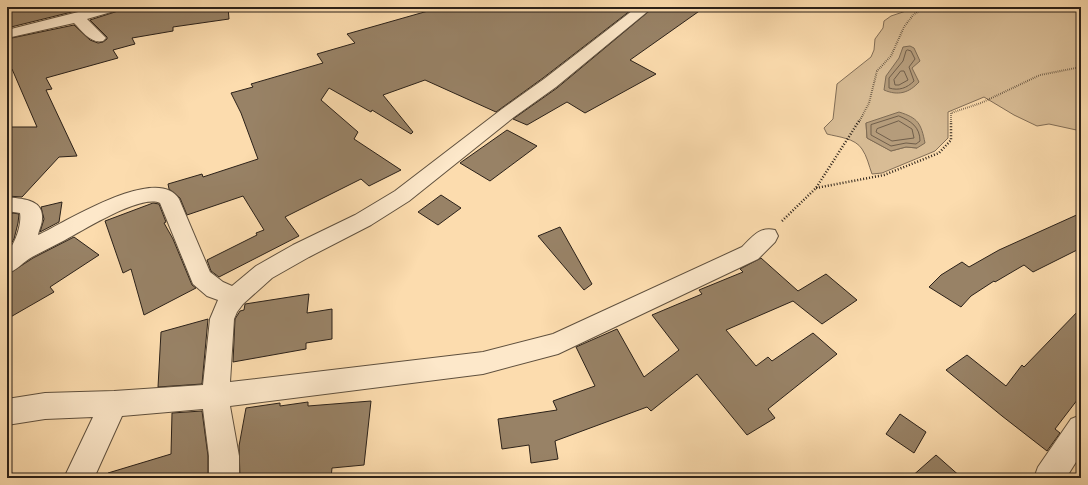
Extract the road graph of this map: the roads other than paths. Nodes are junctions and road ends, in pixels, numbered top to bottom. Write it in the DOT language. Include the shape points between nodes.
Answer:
graph roads {
  1 [pos="113,7"];
  2 [pos="646,7"];
  3 [pos="74,15"];
  4 [pos="7,34"];
  5 [pos="98,38"];
  6 [pos="7,204"];
  7 [pos="767,236"];
  8 [pos="14,259"];
  9 [pos="234,298"];
  10 [pos="215,396"];
  11 [pos="114,404"];
  12 [pos="7,412"];
  13 [pos="1081,428"];
  14 [pos="79,478"];
  15 [pos="224,478"];
  16 [pos="1049,478"];
  1 -- 3 [label="street"];
  2 -- 9 [label="street" via="402,196 363,220 264,272"];
  3 -- 4 [label="street"];
  3 -- 5 [label="street"];
  6 -- 8 [label="street" via="30,209 32,220"];
  7 -- 10 [label="street" via="750,253 558,342 484,363"];
  8 -- 9 [label="street" via="98,213 130,199 161,194 169,199 201,278 215,289"];
  9 -- 10 [label="street" via="222,319"];
  10 -- 11 [label="street"];
  10 -- 15 [label="street" via="224,456"];
  11 -- 12 [label="street" via="45,406"];
  11 -- 14 [label="street"];
  13 -- 16 [label="street"];
}
